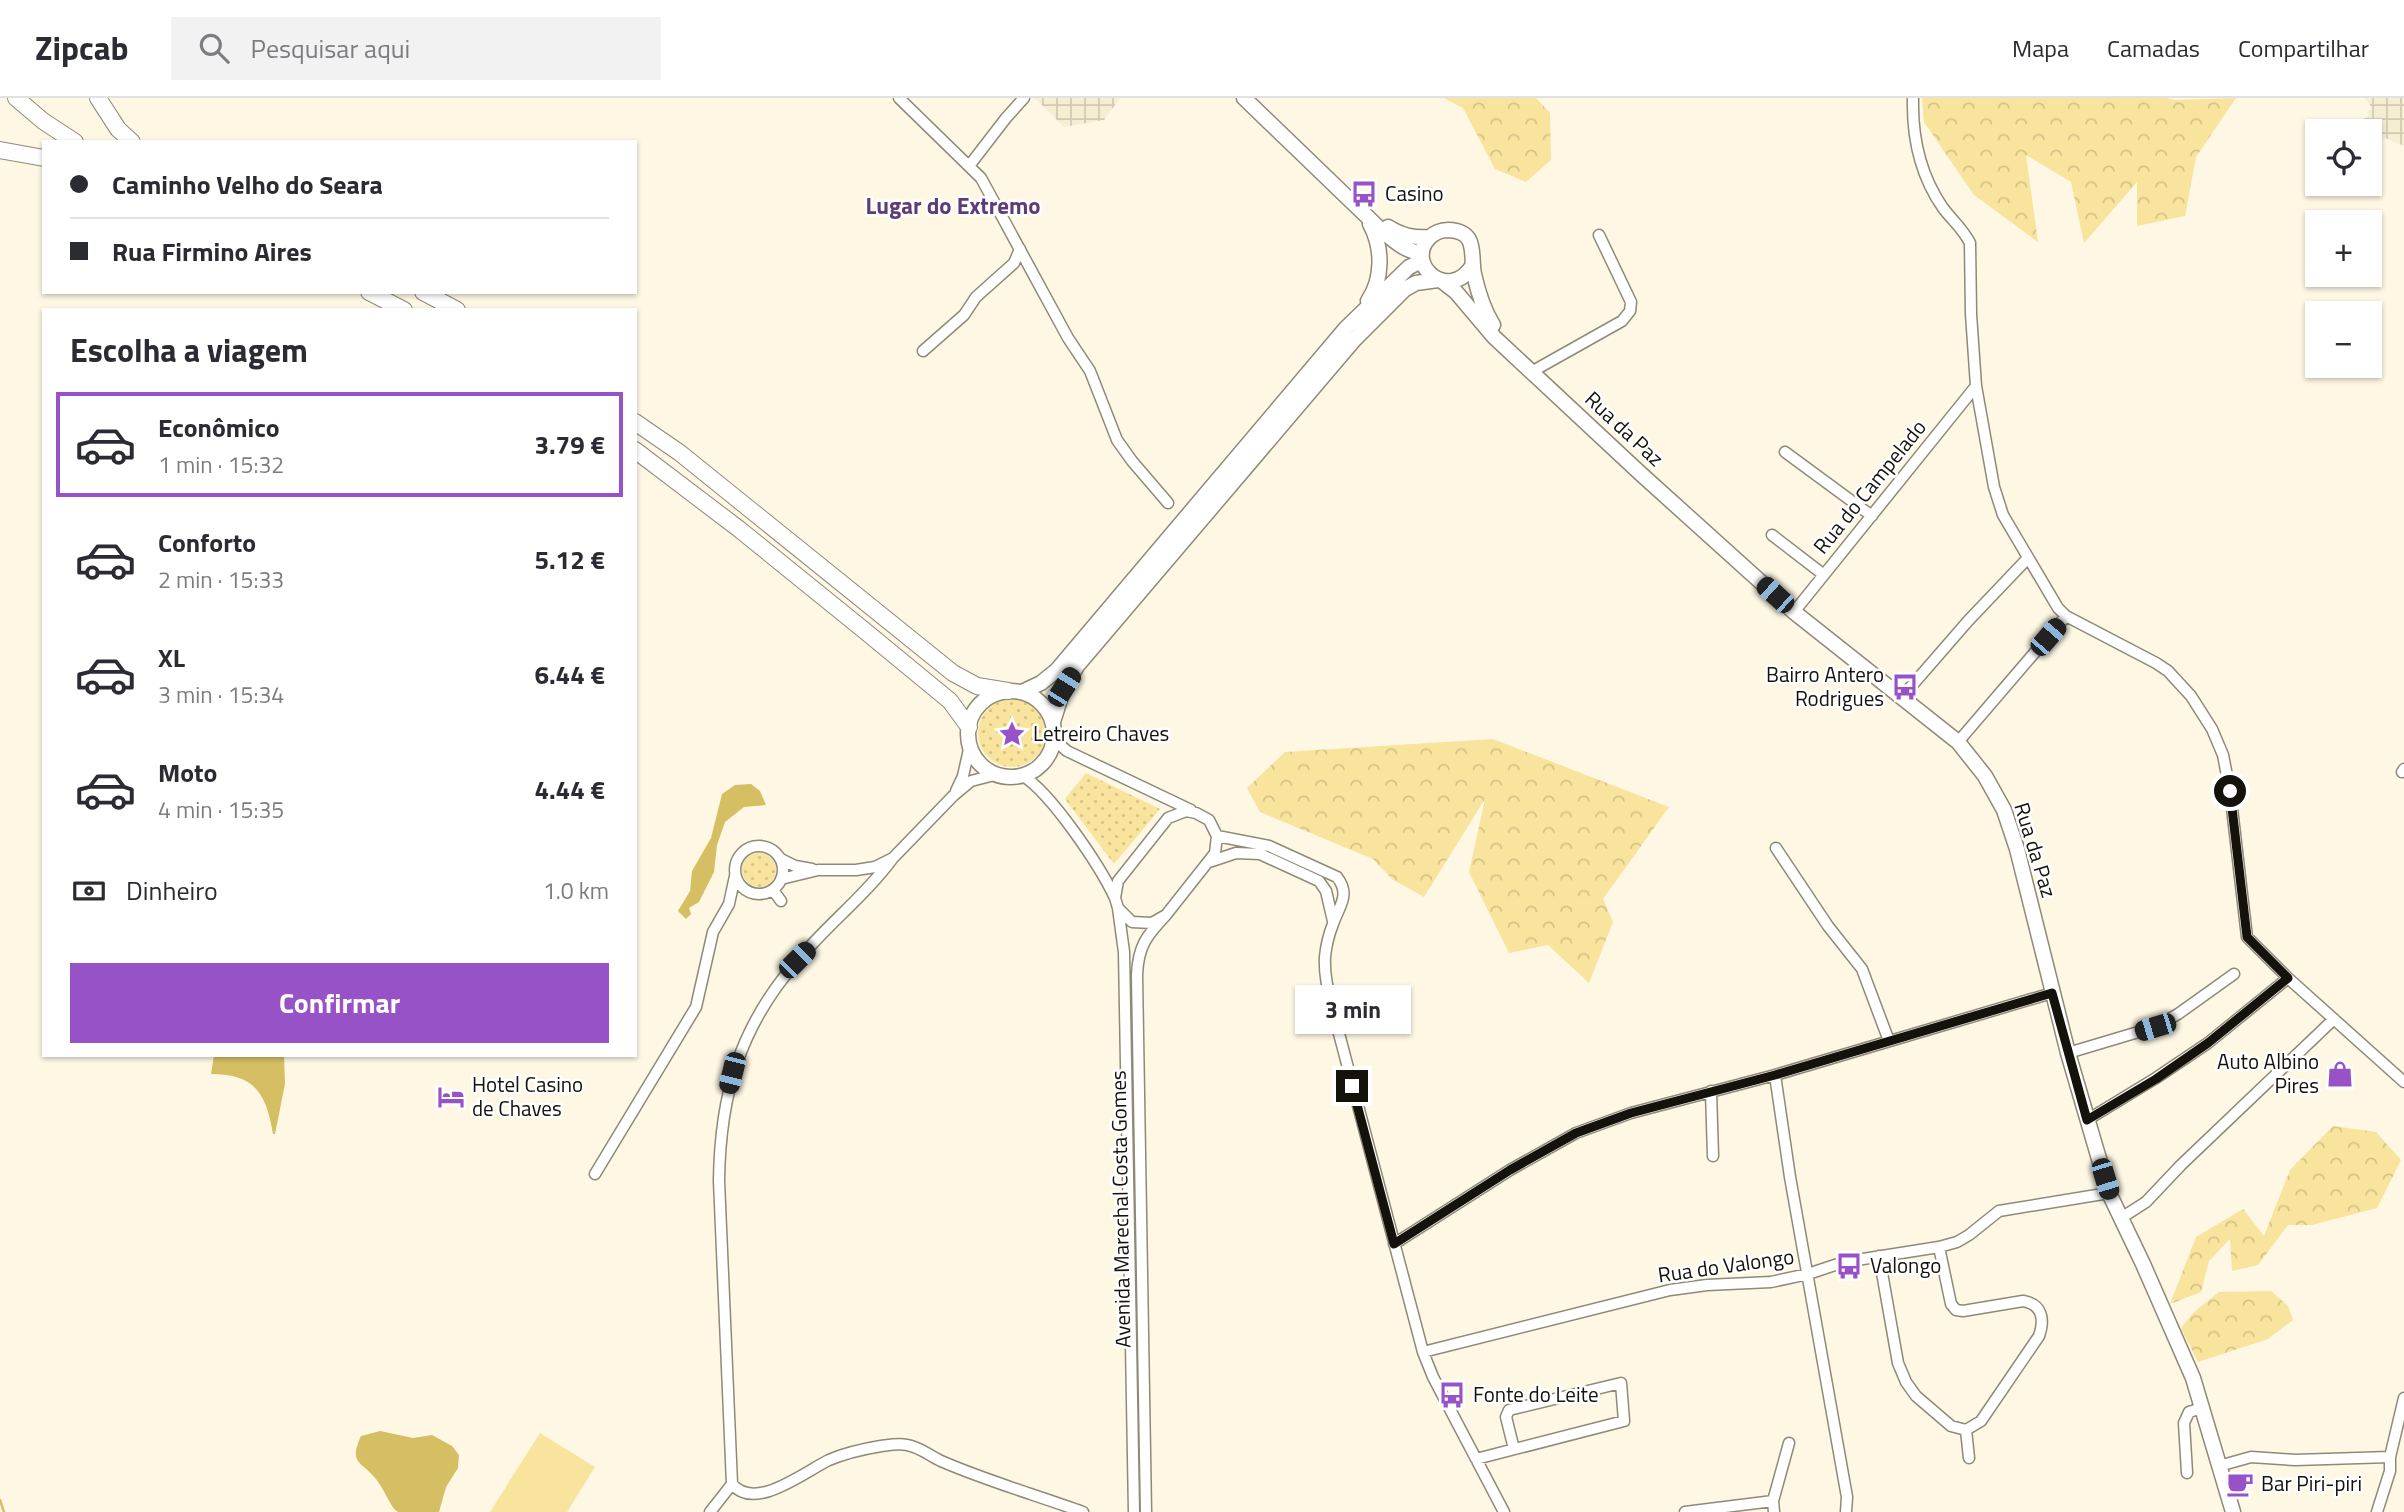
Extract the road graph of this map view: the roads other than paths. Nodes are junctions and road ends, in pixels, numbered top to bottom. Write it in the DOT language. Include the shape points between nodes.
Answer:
graph roads {
  1 [pos="1,98"];
  2 [pos="16,98"];
  3 [pos="98,98"];
  4 [pos="899,98"];
  5 [pos="1024,98"];
  6 [pos="1244,98"];
  7 [pos="1913,98"];
  8 [pos="55,140"];
  9 [pos="72,140"];
  10 [pos="130,140"];
  11 [pos="0,150"];
  12 [pos="42,158"];
  13 [pos="969,166"];
  14 [pos="1364,214"];
  15 [pos="1599,235"];
  16 [pos="1430,237"];
  17 [pos="1020,249"];
  18 [pos="1422,257"];
  19 [pos="1473,265"];
  20 [pos="1441,281"];
  21 [pos="373,294"];
  22 [pos="427,294"];
  23 [pos="400,308"];
  24 [pos="453,308"];
  25 [pos="1359,316"];
  26 [pos="923,351"];
  27 [pos="1512,352"];
  28 [pos="1532,370"];
  29 [pos="1976,386"];
  30 [pos="637,423"];
  31 [pos="637,452"];
  32 [pos="1785,452"];
  33 [pos="1168,503"];
  34 [pos="1872,516"];
  35 [pos="1772,535"];
  36 [pos="2027,559"];
  37 [pos="1824,575"];
  38 [pos="1794,612"];
  39 [pos="2066,617"];
  40 [pos="1015,692"];
  41 [pos="1902,697"];
  42 [pos="969,727"];
  43 [pos="1054,728"];
  44 [pos="1958,742"];
  45 [pos="970,746"];
  46 [pos="998,774"];
  47 [pos="1022,775"];
  48 [pos="953,796"];
  49 [pos="1196,813"];
  50 [pos="1217,836"];
  51 [pos="1776,848"];
  52 [pos="893,858"];
  53 [pos="781,859"];
  54 [pos="1209,862"];
  55 [pos="818,870"];
  56 [pos="735,876"];
  57 [pos="781,879"];
  58 [pos="773,890"];
  59 [pos="757,894"];
  60 [pos="781,901"];
  61 [pos="1116,903"];
  62 [pos="729,904"];
  63 [pos="1166,915"];
  64 [pos="1334,921"];
  65 [pos="2234,974"];
  66 [pos="2288,978"];
  67 [pos="2052,993"];
  68 [pos="2334,1019"];
  69 [pos="1889,1041"];
  70 [pos="2068,1053"];
  71 [pos="1775,1075"];
  72 [pos="2404,1082"];
  73 [pos="1711,1091"];
  74 [pos="2087,1120"];
  75 [pos="1713,1156"];
  76 [pos="596,1174"];
  77 [pos="2109,1193"];
  78 [pos="2121,1218"];
  79 [pos="1394,1244"];
  80 [pos="1939,1247"];
  81 [pos="1879,1256"];
  82 [pos="1808,1274"];
  83 [pos="1423,1352"];
  84 [pos="2404,1398"];
  85 [pos="2202,1408"];
  86 [pos="1966,1430"];
  87 [pos="1789,1443"];
  88 [pos="1514,1449"];
  89 [pos="2390,1457"];
  90 [pos="1969,1458"];
  91 [pos="1476,1459"];
  92 [pos="2219,1466"];
  93 [pos="2187,1474"];
  94 [pos="732,1484"];
  95 [pos="1773,1507"];
  96 [pos="710,1512"];
  97 [pos="1083,1512"];
  98 [pos="1134,1512"];
  99 [pos="1146,1512"];
  100 [pos="1504,1512"];
  101 [pos="1685,1512"];
  102 [pos="1846,1512"];
  103 [pos="2233,1512"];
  104 [pos="2377,1512"];
  1 -- 8 [label="highway"];
  2 -- 9 [label="highway"];
  3 -- 10 [label="highway"];
  4 -- 13 [label="street"];
  5 -- 13 [label="street"];
  6 -- 14 [label="main road"];
  7 -- 29 [label="street" via="1918,156 1943,207 1970,243"];
  11 -- 12 [label="highway"];
  13 -- 17 [label="street" via="981,178"];
  14 -- 16 [label="main road" via="1400,235"];
  14 -- 18 [label="main road" via="1395,242"];
  14 -- 25 [label="main road" via="1376,234 1380,262 1374,293"];
  15 -- 28 [label="street" via="1631,302 1630,312 1622,321"];
  16 -- 18 [label="main road"];
  16 -- 19 [label="main road" via="1443,230 1464,235 1473,247"];
  17 -- 26 [label="street" via="1014,263"];
  17 -- 33 [label="street" via="1090,371 1117,440"];
  18 -- 20 [label="main road" via="1430,275"];
  18 -- 25 [label="main road"];
  19 -- 20 [label="main road" via="1461,279"];
  19 -- 27 [label="main road" via="1485,312"];
  20 -- 27 [label="main road"];
  20 -- 43 [label="main road" via="1405,289 1346,349 1077,666 1064,687"];
  21 -- 23 [label="highway"];
  22 -- 24 [label="highway"];
  25 -- 40 [label="main road" via="1057,670 1041,683"];
  27 -- 28 [label="main road, Rua da Paz"];
  28 -- 38 [label="main road, Rua da Paz"];
  29 -- 34 [label="street, Rua do Campelado"];
  29 -- 36 [label="street" via="1994,487"];
  30 -- 40 [label="highway" via="953,673 977,686"];
  31 -- 42 [label="highway" via="950,701"];
  32 -- 34 [label="street"];
  34 -- 37 [label="street, Rua do Campelado"];
  35 -- 37 [label="street"];
  36 -- 39 [label="street"];
  36 -- 41 [label="street"];
  37 -- 38 [label="street, Rua do Campelado"];
  38 -- 41 [label="main road, Rua da Paz"];
  39 -- 44 [label="street"];
  39 -- 66 [label="street" via="2168,671 2212,729 2228,773 2247,937"];
  40 -- 42 [label="main road" via="986,699"];
  40 -- 43 [label="main road" via="1038,700"];
  41 -- 44 [label="main road, Rua da Paz"];
  42 -- 45 [label="main road"];
  43 -- 47 [label="main road" via="1048,757"];
  43 -- 49 [label="street" via="1059,744 1068,751"];
  44 -- 67 [label="main road, Rua da Paz" via="1986,776 2004,810"];
  45 -- 46 [label="main road" via="979,762"];
  45 -- 48 [label="street"];
  46 -- 47 [label="main road"];
  46 -- 48 [label="street" via="971,781"];
  47 -- 61 [label="street" via="1041,790 1093,859"];
  48 -- 52 [label="street"];
  49 -- 50 [label="street" via="1209,820"];
  49 -- 61 [label="street" via="1168,818 1118,881"];
  50 -- 54 [label="street"];
  50 -- 64 [label="street" via="1269,846 1337,877 1344,901"];
  51 -- 69 [label="street" via="1861,969"];
  52 -- 55 [label="street" via="875,867"];
  52 -- 94 [label="street" via="797,960 746,1037 732,1073 719,1144"];
  53 -- 55 [label="street"];
  53 -- 56 [label="street" via="769,848 748,848 737,859"];
  53 -- 57 [label="street"];
  54 -- 63 [label="street, Avenida Marechal Costa Gomes"];
  54 -- 64 [label="street" via="1236,853 1260,854 1318,881 1326,891"];
  55 -- 57 [label="street"];
  56 -- 59 [label="street" via="744,889"];
  56 -- 62 [label="street"];
  57 -- 58 [label="street"];
  58 -- 59 [label="street"];
  58 -- 60 [label="street"];
  59 -- 62 [label="street"];
  61 -- 63 [label="street" via="1132,922 1158,921"];
  61 -- 98 [label="street, Avenida Marechal Costa Gomes" via="1124,952"];
  62 -- 76 [label="street" via="713,932 696,1007"];
  63 -- 99 [label="street, Avenida Marechal Costa Gomes" via="1146,937 1137,975"];
  64 -- 79 [label="street" via="1327,942 1325,978"];
  65 -- 70 [label="street" via="2155,1027"];
  66 -- 68 [label="street"];
  66 -- 74 [label="street" via="2208,1043"];
  67 -- 69 [label="street"];
  67 -- 70 [label="main road, Rua da Paz"];
  68 -- 72 [label="street"];
  68 -- 78 [label="street" via="2146,1202"];
  69 -- 71 [label="street"];
  70 -- 74 [label="main road, Rua da Paz"];
  71 -- 73 [label="street"];
  71 -- 82 [label="street"];
  73 -- 75 [label="street"];
  73 -- 79 [label="street" via="1576,1133"];
  74 -- 77 [label="main road, Rua da Paz"];
  77 -- 78 [label="main road, Rua da Paz"];
  77 -- 80 [label="street, Rua do Valongo" via="1999,1211 1969,1235"];
  78 -- 85 [label="main road, Rua da Paz" via="2179,1344"];
  79 -- 83 [label="street"];
  80 -- 81 [label="street, Rua do Valongo"];
  80 -- 86 [label="street" via="1956,1310 2023,1301 2032,1303 2042,1317 2039,1336 1981,1421"];
  81 -- 82 [label="street, Rua do Valongo"];
  81 -- 86 [label="street" via="1898,1363 1906,1381 1916,1396 1951,1426"];
  82 -- 83 [label="street, Rua do Valongo" via="1771,1282 1670,1290"];
  82 -- 102 [label="street"];
  83 -- 91 [label="street"];
  84 -- 89 [label="street"];
  85 -- 92 [label="main road, Rua da Paz"];
  85 -- 93 [label="street" via="2189,1412 2184,1423"];
  86 -- 90 [label="street"];
  87 -- 95 [label="street"];
  88 -- 88 [label="street" via="1506,1417 1509,1410 1621,1383 1624,1421"];
  88 -- 91 [label="street"];
  89 -- 92 [label="street" via="2251,1457"];
  89 -- 104 [label="street"];
  91 -- 100 [label="street"];
  92 -- 103 [label="main road, Rua da Paz"];
  94 -- 96 [label="street"];
  94 -- 97 [label="street" via="745,1497 771,1495 827,1461 903,1444"];
  95 -- 101 [label="street"];
}
